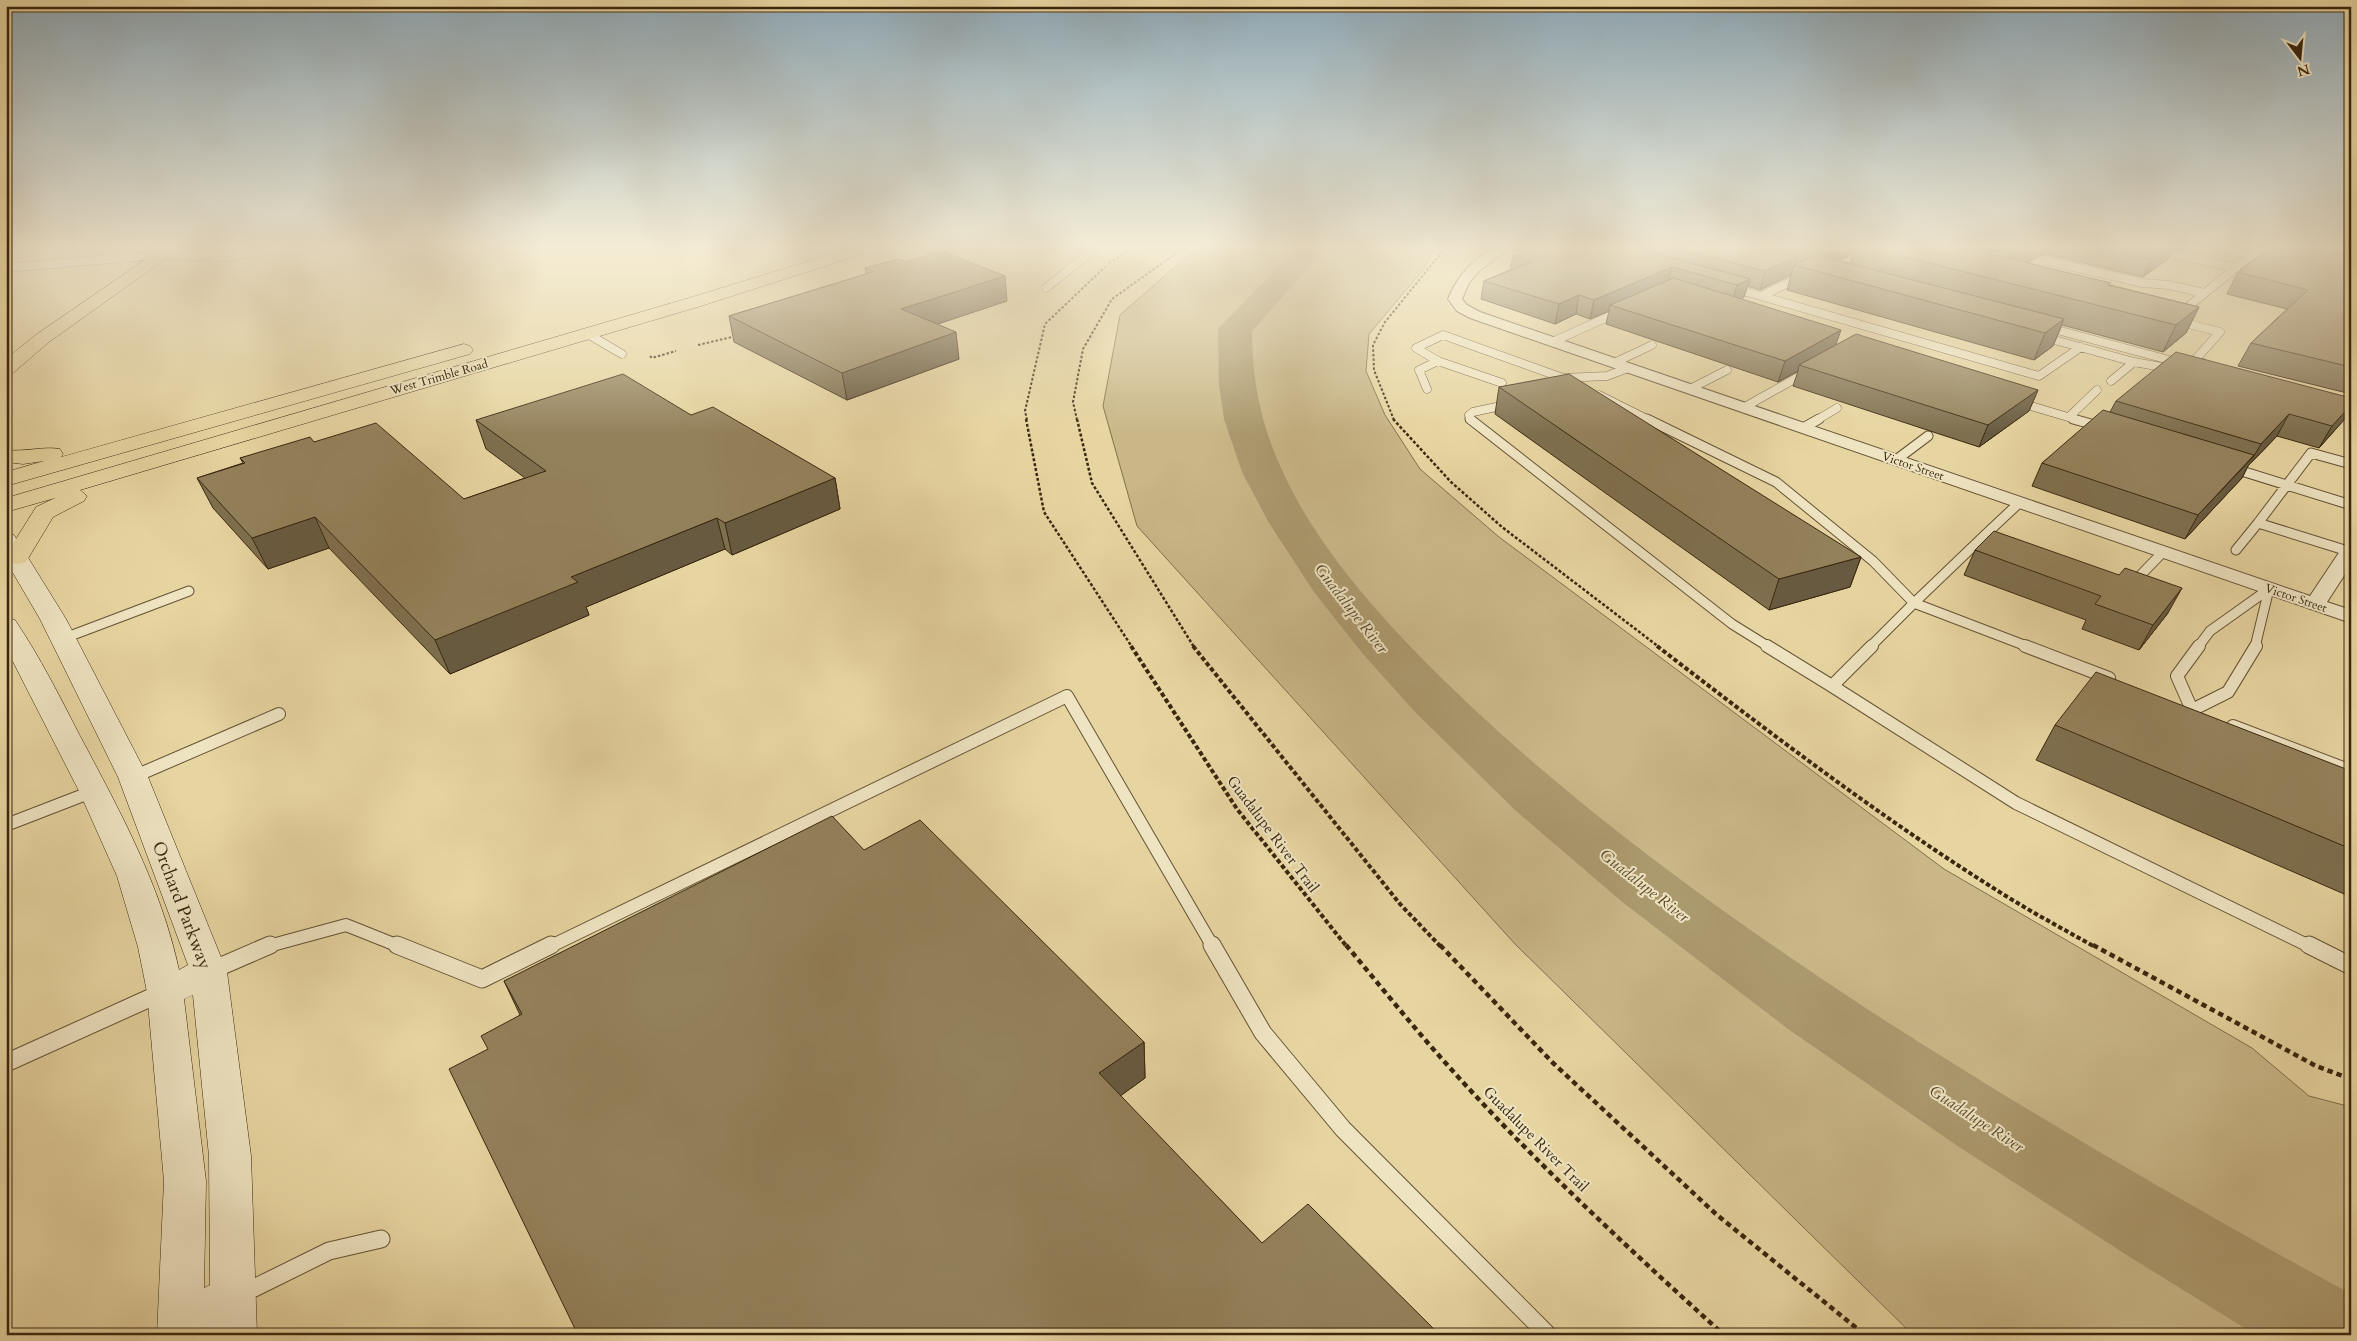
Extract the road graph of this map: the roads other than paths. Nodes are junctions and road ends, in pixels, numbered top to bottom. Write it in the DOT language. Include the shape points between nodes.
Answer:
graph roads {
  1 [pos="55,310"];
  2 [pos="84,310"];
  3 [pos="632,310"];
  4 [pos="659,310"];
  5 [pos="1465,310"];
  6 [pos="1625,310"];
  7 [pos="1808,310"];
  8 [pos="2184,310"];
  9 [pos="2035,324"];
  10 [pos="32,325"];
  11 [pos="581,326"];
  12 [pos="2034,335"];
  13 [pos="1552,342"];
  14 [pos="1652,344"];
  15 [pos="482,345"];
  16 [pos="2081,347"];
  17 [pos="622,354"];
  18 [pos="1438,361"];
  19 [pos="2134,362"];
  20 [pos="2185,364"];
  21 [pos="2213,365"];
  22 [pos="1621,366"];
  23 [pos="6,369"];
  24 [pos="1812,369"];
  25 [pos="1727,370"];
  26 [pos="2111,381"];
  27 [pos="1502,383"];
  28 [pos="1427,389"];
  29 [pos="1690,389"];
  30 [pos="2097,390"];
  31 [pos="2009,391"];
  32 [pos="1590,392"];
  33 [pos="1522,402"];
  34 [pos="273,403"];
  35 [pos="1743,408"];
  36 [pos="1837,408"];
  37 [pos="2322,409"];
  38 [pos="2069,417"];
  39 [pos="2351,417"];
  40 [pos="1803,428"];
  41 [pos="2106,429"];
  42 [pos="1928,436"];
  43 [pos="6,456"];
  44 [pos="1896,460"];
  45 [pos="146,464"];
  46 [pos="2220,464"];
  47 [pos="2351,464"];
  48 [pos="6,479"];
  49 [pos="2286,484"];
  50 [pos="2019,503"];
  51 [pos="6,505"];
  52 [pos="2351,505"];
  53 [pos="2258,523"];
  54 [pos="1986,534"];
  55 [pos="2004,541"];
  56 [pos="12,549"];
  57 [pos="2236,550"];
  58 [pos="2350,551"];
  59 [pos="2162,552"];
  60 [pos="2121,583"];
  61 [pos="2269,589"];
  62 [pos="189,591"];
  63 [pos="1914,603"];
  64 [pos="2315,605"];
  65 [pos="2351,617"];
  66 [pos="62,639"];
  67 [pos="14,644"];
  68 [pos="2118,681"];
  69 [pos="1832,686"];
  70 [pos="2173,703"];
  71 [pos="2192,710"];
  72 [pos="279,714"];
  73 [pos="2351,771"];
  74 [pos="133,778"];
  75 [pos="94,791"];
  76 [pos="6,825"];
  77 [pos="2351,966"];
  78 [pos="209,972"];
  79 [pos="165,992"];
  80 [pos="6,1063"];
  81 [pos="381,1239"];
  82 [pos="234,1316"];
  83 [pos="180,1328"];
  84 [pos="1548,1335"];
  1 -- 10 [label="main road"];
  2 -- 23 [label="main road"];
  3 -- 11 [label="main road, West Trimble Road"];
  4 -- 11 [label="main road, West Trimble Road"];
  5 -- 13 [label="street, Victor Street"];
  6 -- 13 [label="lane"];
  7 -- 16 [label="lane" via="2038,376"];
  8 -- 20 [label="lane" via="2172,320 2220,332"];
  9 -- 20 [label="lane"];
  11 -- 17 [label="lane"];
  11 -- 45 [label="main road, West Trimble Road"];
  12 -- 16 [label="lane"];
  13 -- 22 [label="street, Victor Street"];
  14 -- 22 [label="lane"];
  15 -- 34 [label="main road, West Trimble Road"];
  16 -- 19 [label="lane"];
  18 -- 22 [label="lane" via="1416,348 1443,335 1563,378 1607,376"];
  18 -- 27 [label="lane"];
  18 -- 28 [label="lane" via="1419,370"];
  19 -- 20 [label="lane"];
  19 -- 26 [label="lane"];
  20 -- 21 [label="lane"];
  22 -- 29 [label="street, Victor Street"];
  24 -- 35 [label="lane"];
  25 -- 29 [label="lane"];
  29 -- 35 [label="street, Victor Street"];
  30 -- 38 [label="lane"];
  31 -- 38 [label="lane" via="2031,406"];
  32 -- 63 [label="lane" via="1776,482 1873,561"];
  33 -- 69 [label="lane" via="1468,415 1732,624"];
  34 -- 43 [label="main road" via="47,456"];
  34 -- 48 [label="main road, West Trimble Road"];
  35 -- 40 [label="street, Victor Street"];
  36 -- 40 [label="lane"];
  37 -- 39 [label="lane"];
  38 -- 41 [label="lane"];
  40 -- 44 [label="street, Victor Street"];
  42 -- 44 [label="lane"];
  44 -- 50 [label="street, Victor Street"];
  45 -- 51 [label="main road, West Trimble Road"];
  45 -- 56 [label="main road" via="44,512"];
  46 -- 49 [label="lane"];
  47 -- 49 [label="lane" via="2312,454"];
  49 -- 52 [label="lane"];
  49 -- 53 [label="lane"];
  50 -- 54 [label="lane"];
  50 -- 59 [label="street, Victor Street"];
  53 -- 57 [label="lane"];
  53 -- 58 [label="lane"];
  54 -- 55 [label="lane"];
  54 -- 63 [label="lane"];
  56 -- 66 [label="main road, Orchard Parkway"];
  58 -- 64 [label="street"];
  59 -- 60 [label="lane" via="2130,586"];
  59 -- 61 [label="street, Victor Street"];
  61 -- 64 [label="street, Victor Street"];
  61 -- 71 [label="lane" via="2255,648 2228,692"];
  61 -- 71 [label="lane" via="2210,631 2177,676"];
  62 -- 66 [label="lane"];
  63 -- 68 [label="lane"];
  63 -- 69 [label="lane"];
  64 -- 65 [label="street, Victor Street"];
  66 -- 67 [label="main road"];
  66 -- 74 [label="main road, Orchard Parkway"];
  67 -- 75 [label="main road"];
  69 -- 77 [label="lane" via="2016,802"];
  70 -- 71 [label="lane"];
  71 -- 73 [label="lane"];
  72 -- 74 [label="lane"];
  74 -- 75 [label="main road"];
  74 -- 78 [label="main road, Orchard Parkway"];
  75 -- 76 [label="lane"];
  75 -- 79 [label="main road" via="134,876 156,947"];
  78 -- 79 [label="main road"];
  78 -- 82 [label="main road, Orchard Parkway" via="230,1156"];
  78 -- 84 [label="lane" via="264,947 346,925 482,979 1067,696 1263,1033 1342,1129"];
  79 -- 80 [label="lane"];
  79 -- 83 [label="main road" via="185,1181"];
  81 -- 82 [label="lane" via="329,1251"];
  82 -- 83 [label="main road"];
}
